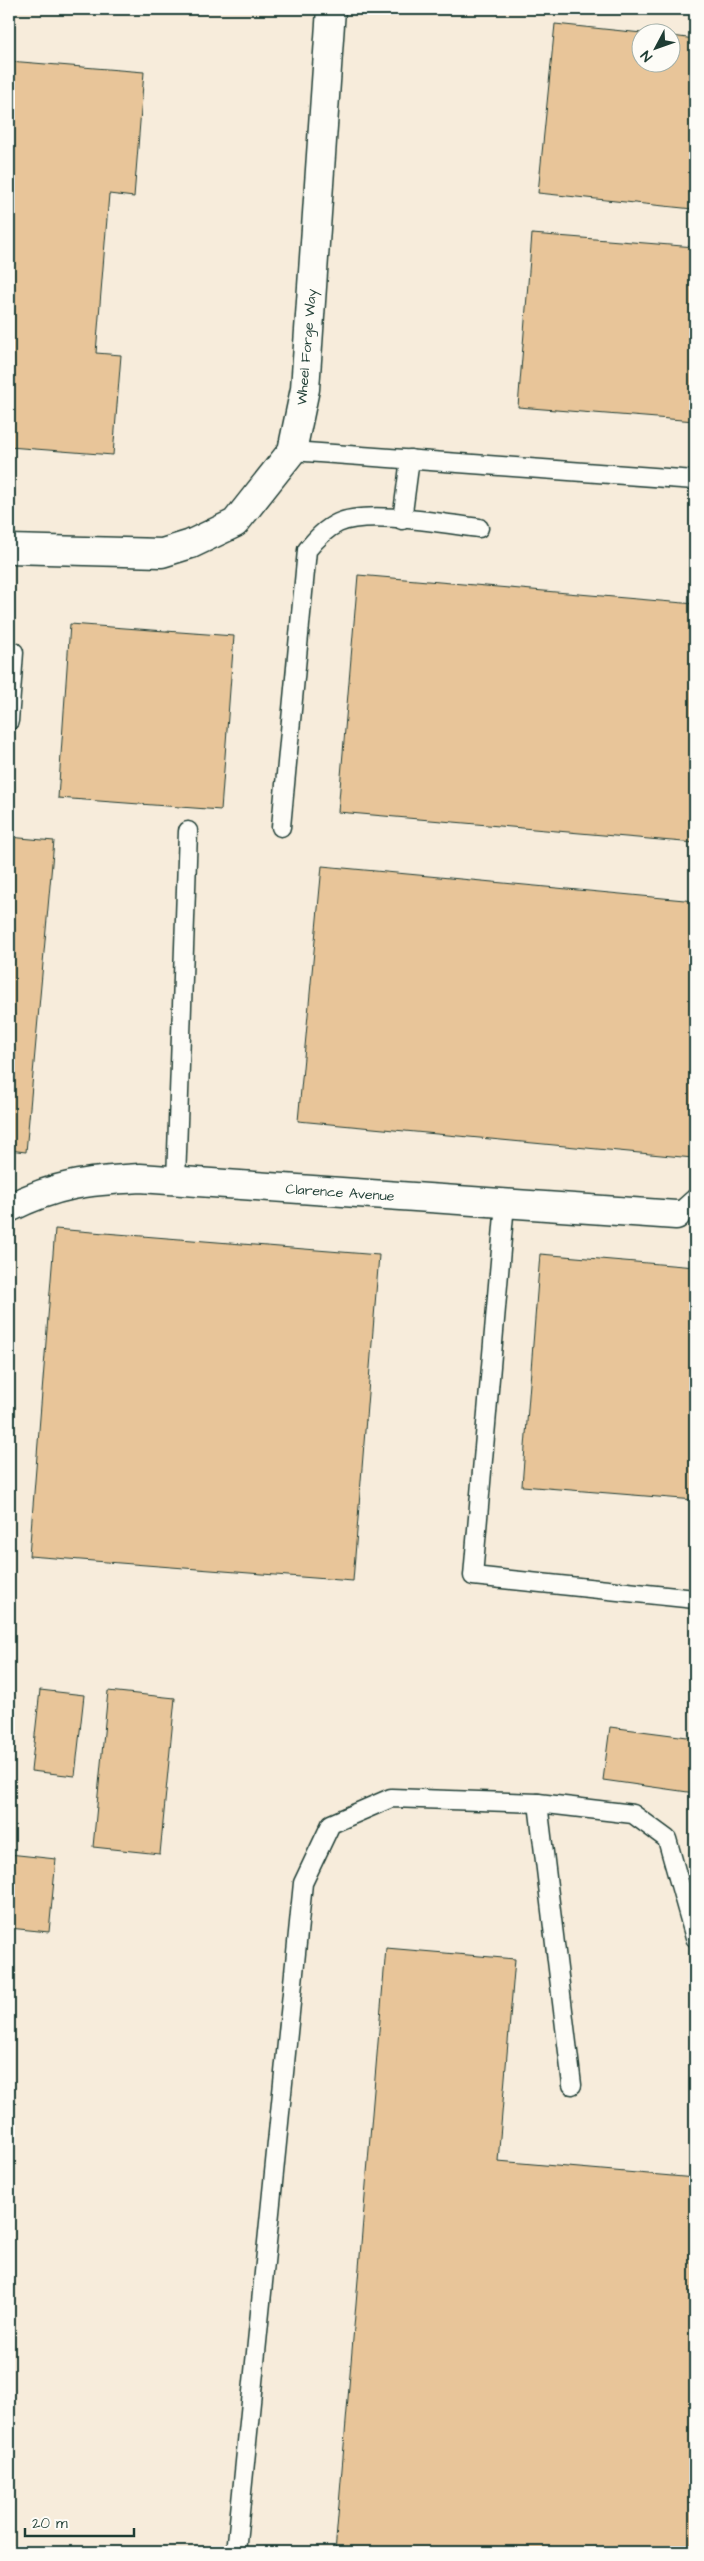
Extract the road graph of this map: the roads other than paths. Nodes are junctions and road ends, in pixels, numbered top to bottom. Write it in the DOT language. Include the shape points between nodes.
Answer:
graph roads {
  1 [pos="331,9"];
  2 [pos="292,451"];
  3 [pos="410,459"];
  4 [pos="695,480"];
  5 [pos="402,520"];
  6 [pos="479,528"];
  7 [pos="9,549"];
  8 [pos="9,651"];
  9 [pos="9,721"];
  10 [pos="281,828"];
  11 [pos="188,831"];
  12 [pos="176,1180"];
  13 [pos="506,1203"];
  14 [pos="9,1208"];
  15 [pos="689,1210"];
  16 [pos="695,1598"];
  17 [pos="538,1803"];
  18 [pos="695,1938"];
  19 [pos="572,2085"];
  20 [pos="236,2552"];
  1 -- 2 [label="street, Wheel Forge Way" via="304,389"];
  2 -- 3 [label="lane"];
  2 -- 7 [label="street, Wheel Forge Way" via="235,523 191,544 162,553"];
  3 -- 4 [label="lane"];
  3 -- 5 [label="lane"];
  5 -- 6 [label="lane"];
  5 -- 10 [label="lane" via="367,516 339,522 319,536 307,550"];
  8 -- 9 [label="lane" via="14,652"];
  11 -- 12 [label="lane"];
  12 -- 13 [label="street, Clarence Avenue"];
  12 -- 14 [label="street, Clarence Avenue" via="140,1178 84,1182 38,1194"];
  13 -- 15 [label="street, Clarence Avenue"];
  13 -- 16 [label="lane" via="473,1576"];
  17 -- 18 [label="lane" via="633,1814 666,1839"];
  17 -- 19 [label="lane"];
  17 -- 20 [label="lane" via="391,1798 331,1824 303,1882"];
}
